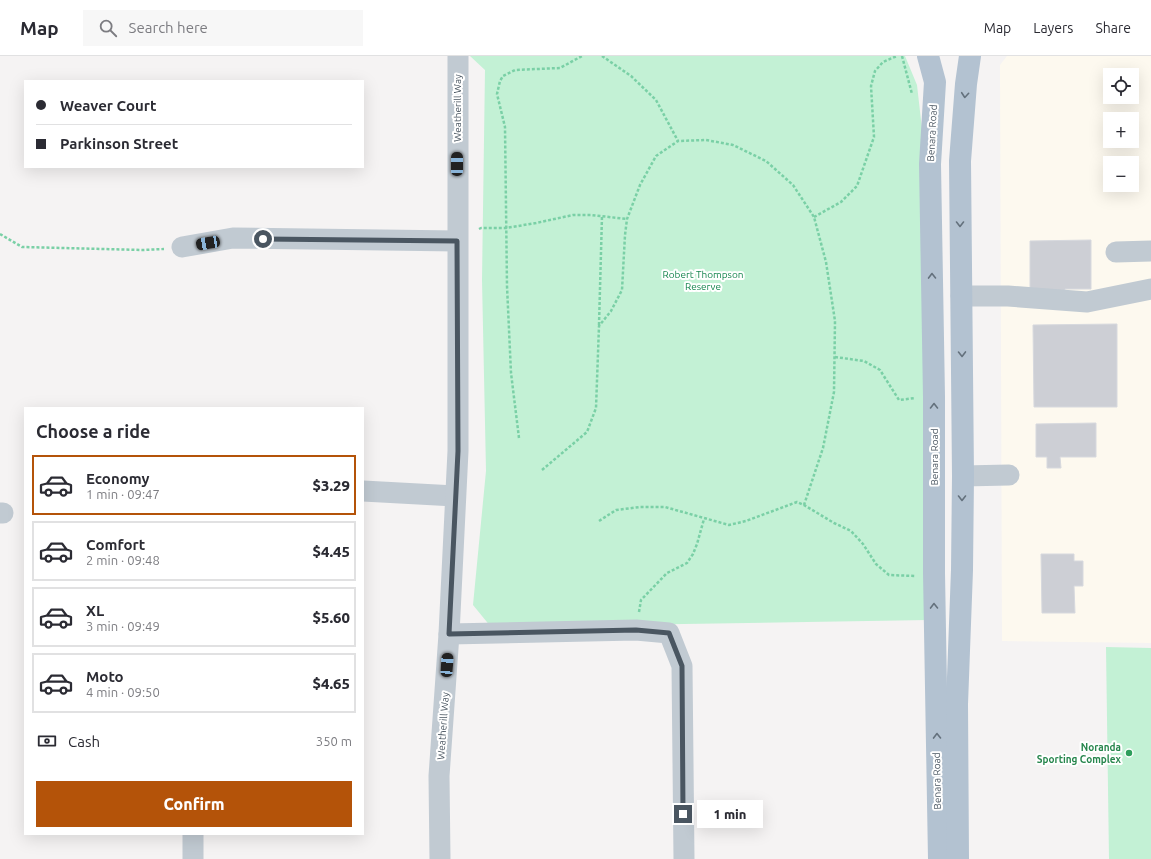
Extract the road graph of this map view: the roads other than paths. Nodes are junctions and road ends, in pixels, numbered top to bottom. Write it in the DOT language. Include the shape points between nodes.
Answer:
graph roads {
  1 [pos="458,56"];
  2 [pos="928,56"];
  3 [pos="970,56"];
  4 [pos="457,241"];
  5 [pos="182,247"];
  6 [pos="1116,252"];
  7 [pos="1151,252"];
  8 [pos="1151,289"];
  9 [pos="961,296"];
  10 [pos="1009,475"];
  11 [pos="963,476"];
  12 [pos="364,491"];
  13 [pos="455,496"];
  14 [pos="449,634"];
  15 [pos="193,835"];
  16 [pos="193,859"];
  17 [pos="440,859"];
  18 [pos="684,859"];
  19 [pos="939,859"];
  20 [pos="958,859"];
  1 -- 4 [label="street, Weatherill Way"];
  19 -- 2 [label="main road, Benara Road, one-way" via="930,164 935,82"];
  3 -- 9 [label="main road, Benara Road, one-way" via="960,161"];
  4 -- 5 [label="street" via="233,238"];
  4 -- 13 [label="street, Weatherill Way" via="458,451"];
  6 -- 7 [label="street"];
  8 -- 9 [label="street" via="1087,302 1008,296"];
  9 -- 11 [label="main road, Benara Road, one-way"];
  10 -- 11 [label="street"];
  11 -- 20 [label="main road, Benara Road, one-way" via="956,704"];
  12 -- 13 [label="street"];
  13 -- 14 [label="street, Weatherill Way"];
  14 -- 17 [label="street, Weatherill Way" via="439,776"];
  14 -- 18 [label="street" via="639,631 669,633 682,666"];
  15 -- 16 [label="street"];
}
